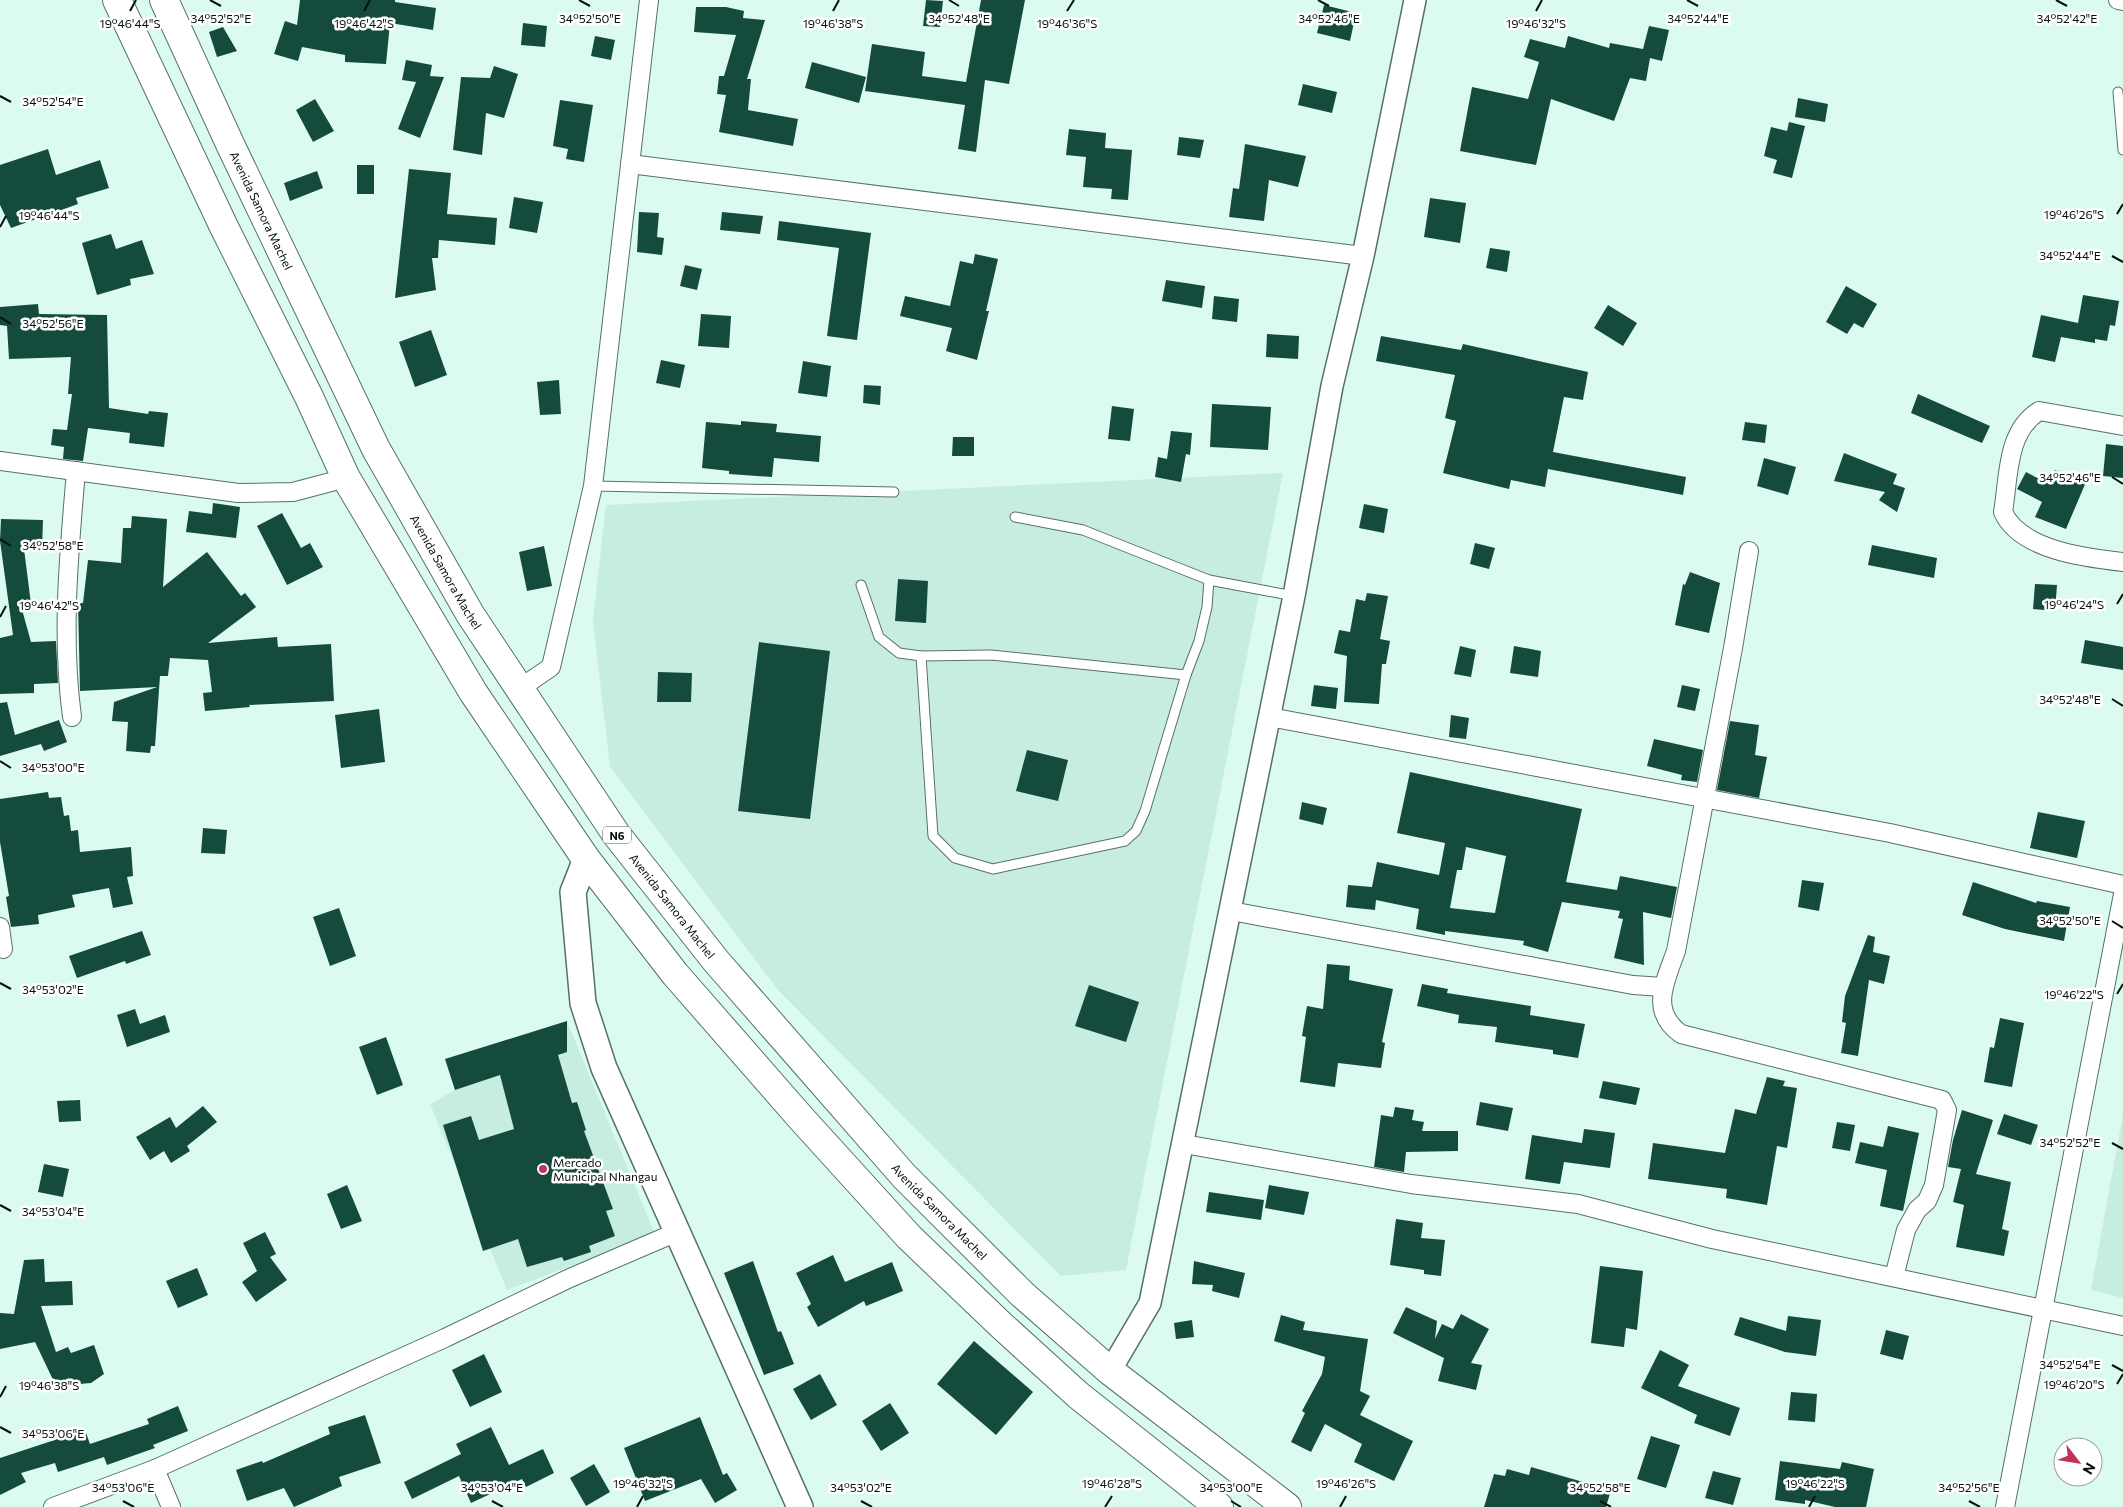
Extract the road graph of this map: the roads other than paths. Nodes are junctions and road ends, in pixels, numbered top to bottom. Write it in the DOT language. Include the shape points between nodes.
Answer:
graph roads {
  1 [pos="117,0"];
  2 [pos="164,0"];
  3 [pos="649,0"];
  4 [pos="1415,0"];
  5 [pos="2118,0"];
  6 [pos="2123,1"];
  7 [pos="2118,92"];
  8 [pos="2123,150"];
  9 [pos="630,164"];
  10 [pos="1363,256"];
  11 [pos="2123,426"];
  12 [pos="0,461"];
  13 [pos="76,471"];
  14 [pos="346,478"];
  15 [pos="593,486"];
  16 [pos="894,492"];
  17 [pos="1015,517"];
  18 [pos="1749,551"];
  19 [pos="2123,562"];
  20 [pos="1209,580"];
  21 [pos="861,585"];
  22 [pos="1294,596"];
  23 [pos="921,656"];
  24 [pos="1186,675"];
  25 [pos="519,689"];
  26 [pos="72,717"];
  27 [pos="1270,717"];
  28 [pos="1704,798"];
  29 [pos="586,859"];
  30 [pos="2123,885"];
  31 [pos="2123,894"];
  32 [pos="1231,912"];
  33 [pos="0,927"];
  34 [pos="2118,945"];
  35 [pos="3,949"];
  36 [pos="1663,987"];
  37 [pos="1184,1144"];
  38 [pos="677,1232"];
  39 [pos="1894,1277"];
  40 [pos="2042,1309"];
  41 [pos="2123,1326"];
  42 [pos="1110,1371"];
  43 [pos="155,1469"];
  44 [pos="53,1507"];
  45 [pos="171,1507"];
  46 [pos="800,1507"];
  47 [pos="1219,1507"];
  48 [pos="1287,1507"];
  49 [pos="2005,1507"];
  1 -- 14 [label="highway"];
  2 -- 25 [label="highway, Avenida Samora Machel / N6" via="376,449 470,614"];
  3 -- 9 [label="street"];
  4 -- 10 [label="street"];
  5 -- 6 [label="street"];
  7 -- 8 [label="lane"];
  9 -- 10 [label="street"];
  9 -- 15 [label="street"];
  10 -- 22 [label="street" via="1332,386"];
  11 -- 19 [label="street" via="2039,411 2029,417 2014,440 2003,512 2017,531 2051,548 2076,556"];
  12 -- 13 [label="street"];
  13 -- 14 [label="street" via="238,493 293,492"];
  13 -- 26 [label="street" via="67,576 66,674"];
  14 -- 29 [label="highway" via="473,692"];
  15 -- 16 [label="lane"];
  15 -- 25 [label="street" via="551,667"];
  17 -- 20 [label="lane" via="1083,530"];
  18 -- 28 [label="street"];
  20 -- 22 [label="lane"];
  20 -- 24 [label="lane" via="1199,641"];
  21 -- 23 [label="lane" via="878,637 899,653"];
  22 -- 27 [label="street"];
  23 -- 24 [label="lane" via="991,655"];
  23 -- 24 [label="lane" via="932,836 955,858 992,869 1125,841 1136,830 1145,811"];
  25 -- 42 [label="highway, Avenida Samora Machel / N6" via="616,834 716,961 904,1176 1022,1294"];
  27 -- 28 [label="street"];
  27 -- 32 [label="street"];
  28 -- 30 [label="street" via="1890,833"];
  28 -- 36 [label="street" via="1676,951"];
  29 -- 38 [label="main road" via="573,892 583,1003 604,1068"];
  29 -- 47 [label="highway" via="676,974 909,1237 1078,1395"];
  31 -- 34 [label="street"];
  32 -- 36 [label="street" via="1633,985"];
  32 -- 37 [label="street"];
  33 -- 35 [label="street"];
  34 -- 40 [label="street"];
  36 -- 39 [label="street" via="1661,1005 1667,1020 1682,1034 1942,1100 1947,1110 1934,1185 1906,1230"];
  37 -- 39 [label="street" via="1411,1184 1578,1204 1712,1239"];
  37 -- 42 [label="street" via="1150,1303"];
  38 -- 43 [label="street"];
  38 -- 46 [label="main road"];
  39 -- 40 [label="street"];
  40 -- 41 [label="street"];
  40 -- 49 [label="street"];
  42 -- 48 [label="highway, Avenida Samora Machel / N6"];
  43 -- 44 [label="street"];
  43 -- 45 [label="street"];
}
